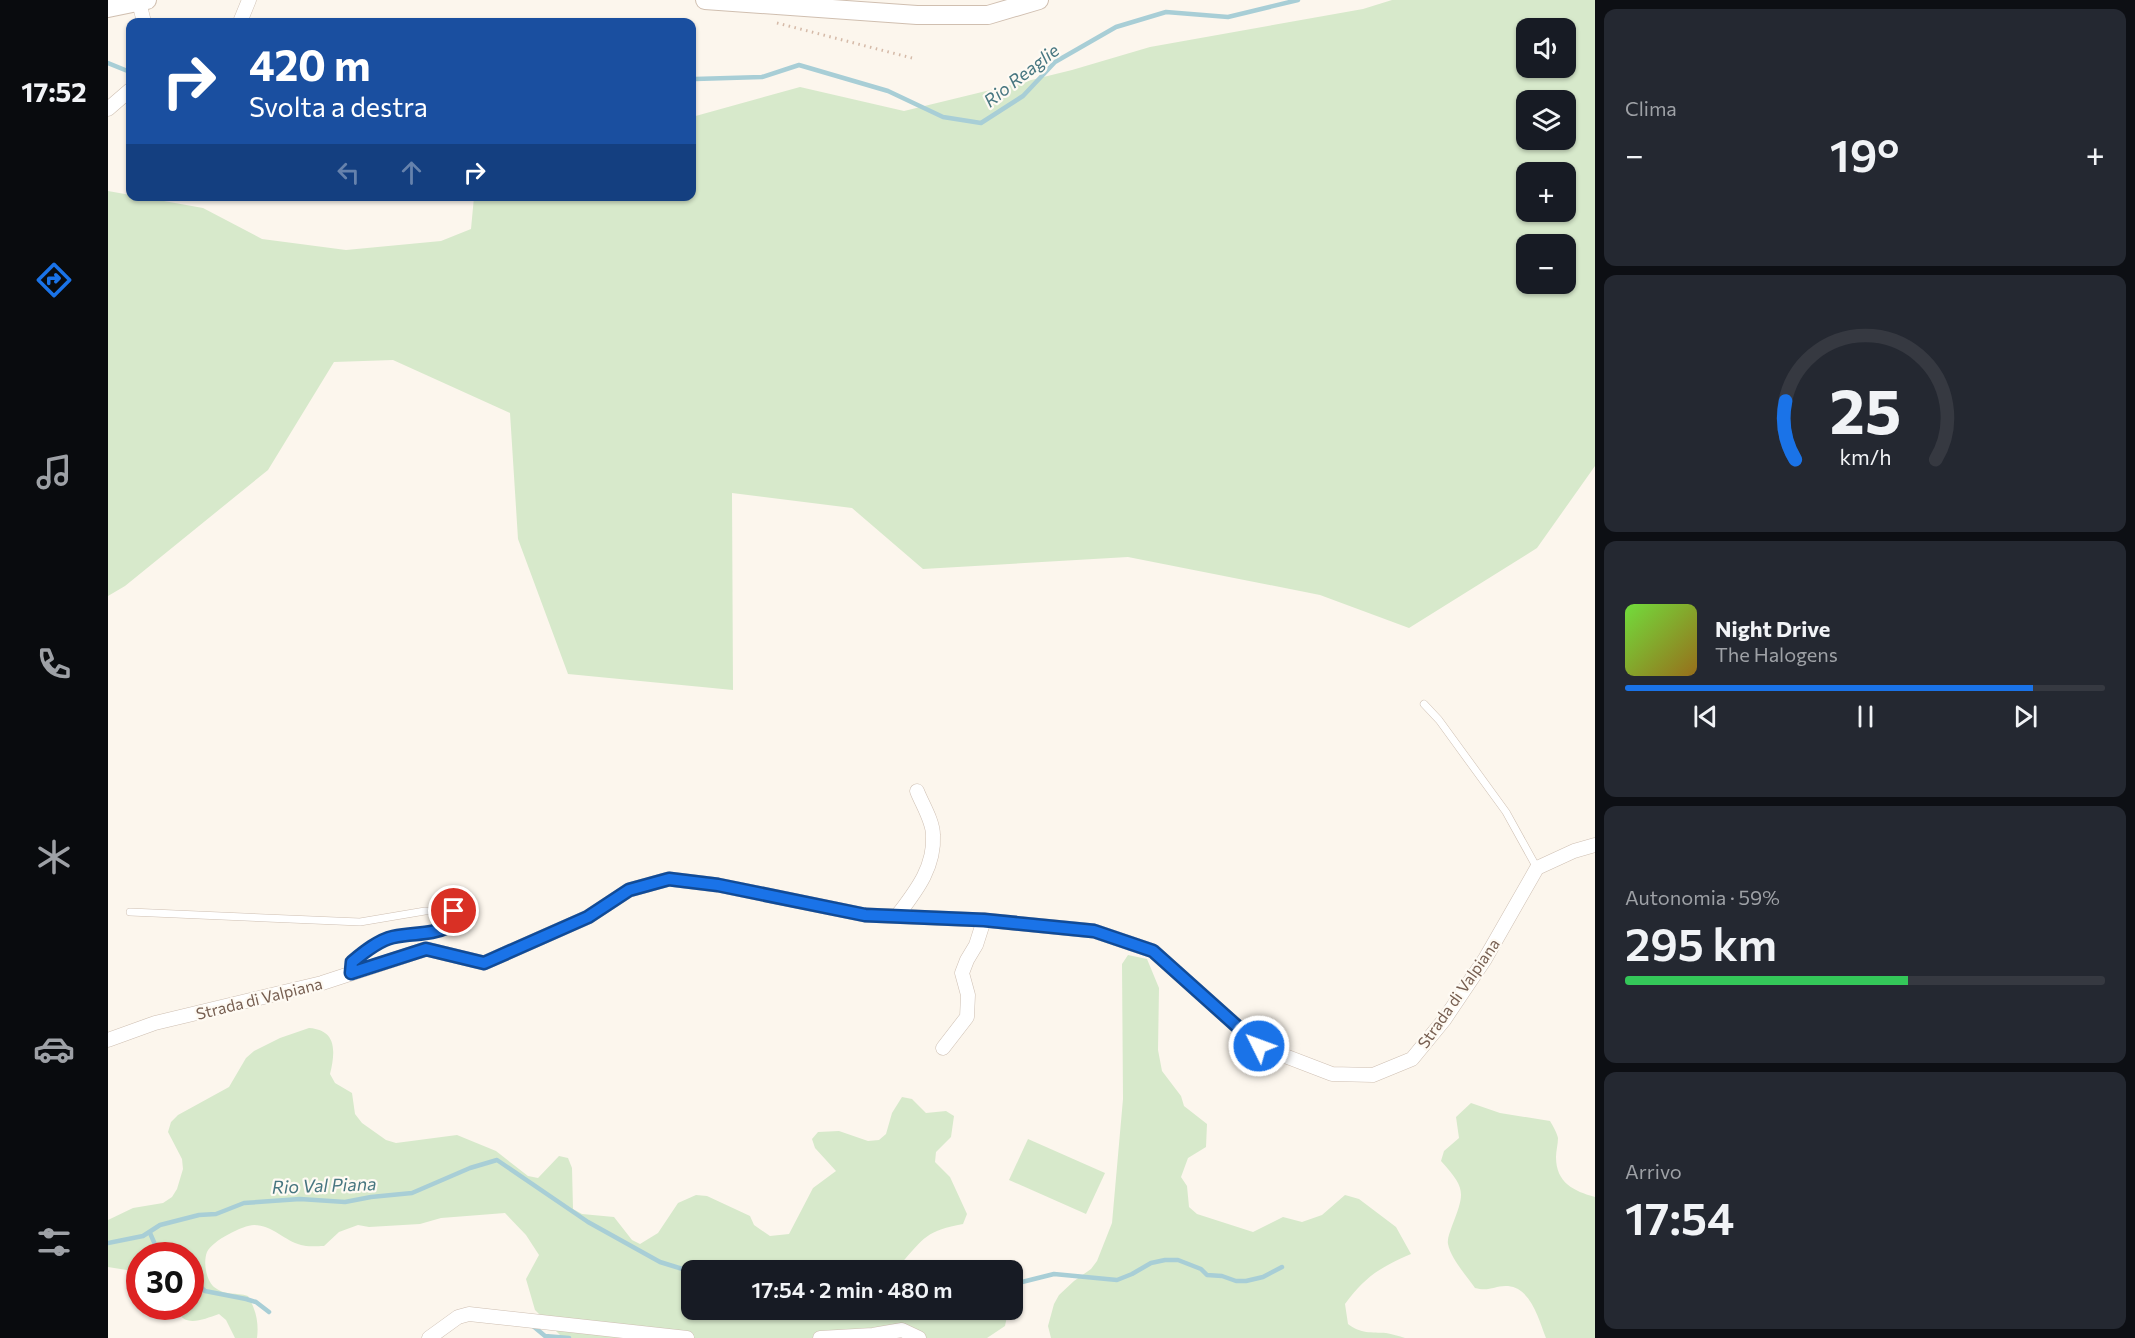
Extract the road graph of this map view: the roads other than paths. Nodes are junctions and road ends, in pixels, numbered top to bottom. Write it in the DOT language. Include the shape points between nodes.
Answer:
graph roads {
  1 [pos="249,0"];
  2 [pos="705,0"];
  3 [pos="1040,0"];
  4 [pos="143,1"];
  5 [pos="108,8"];
  6 [pos="144,18"];
  7 [pos="242,18"];
  8 [pos="126,93"];
  9 [pos="108,109"];
  10 [pos="1425,704"];
  11 [pos="917,790"];
  12 [pos="1595,845"];
  13 [pos="1537,868"];
  14 [pos="130,912"];
  15 [pos="897,916"];
  16 [pos="984,920"];
  17 [pos="351,973"];
  18 [pos="108,1040"];
  19 [pos="943,1048"];
  20 [pos="429,1338"];
  21 [pos="687,1338"];
  22 [pos="820,1338"];
  23 [pos="919,1338"];
  1 -- 7 [label="street"];
  2 -- 3 [label="main road" via="941,15 988,15"];
  4 -- 5 [label="main road"];
  4 -- 6 [label="street"];
  8 -- 9 [label="street"];
  10 -- 13 [label="lane" via="1506,812"];
  11 -- 15 [label="street" via="933,834 931,862"];
  12 -- 13 [label="street" via="1574,850"];
  13 -- 16 [label="street, Strada di Valpiana" via="1485,959 1443,1020 1412,1059 1373,1075 1332,1074 1259,1046 1153,951 1094,931"];
  14 -- 17 [label="lane" via="360,922 425,910 454,911 450,926 436,933 391,937 366,951 352,962"];
  15 -- 16 [label="street, Strada di Valpiana"];
  15 -- 17 [label="street, Strada di Valpiana" via="865,915 669,879 629,890 588,917 484,963 426,949"];
  16 -- 19 [label="street" via="962,973 968,995 967,1017"];
  17 -- 18 [label="street, Strada di Valpiana" via="155,1023"];
  20 -- 21 [label="street" via="458,1317 469,1314"];
  22 -- 23 [label="street" via="903,1329"];
}
